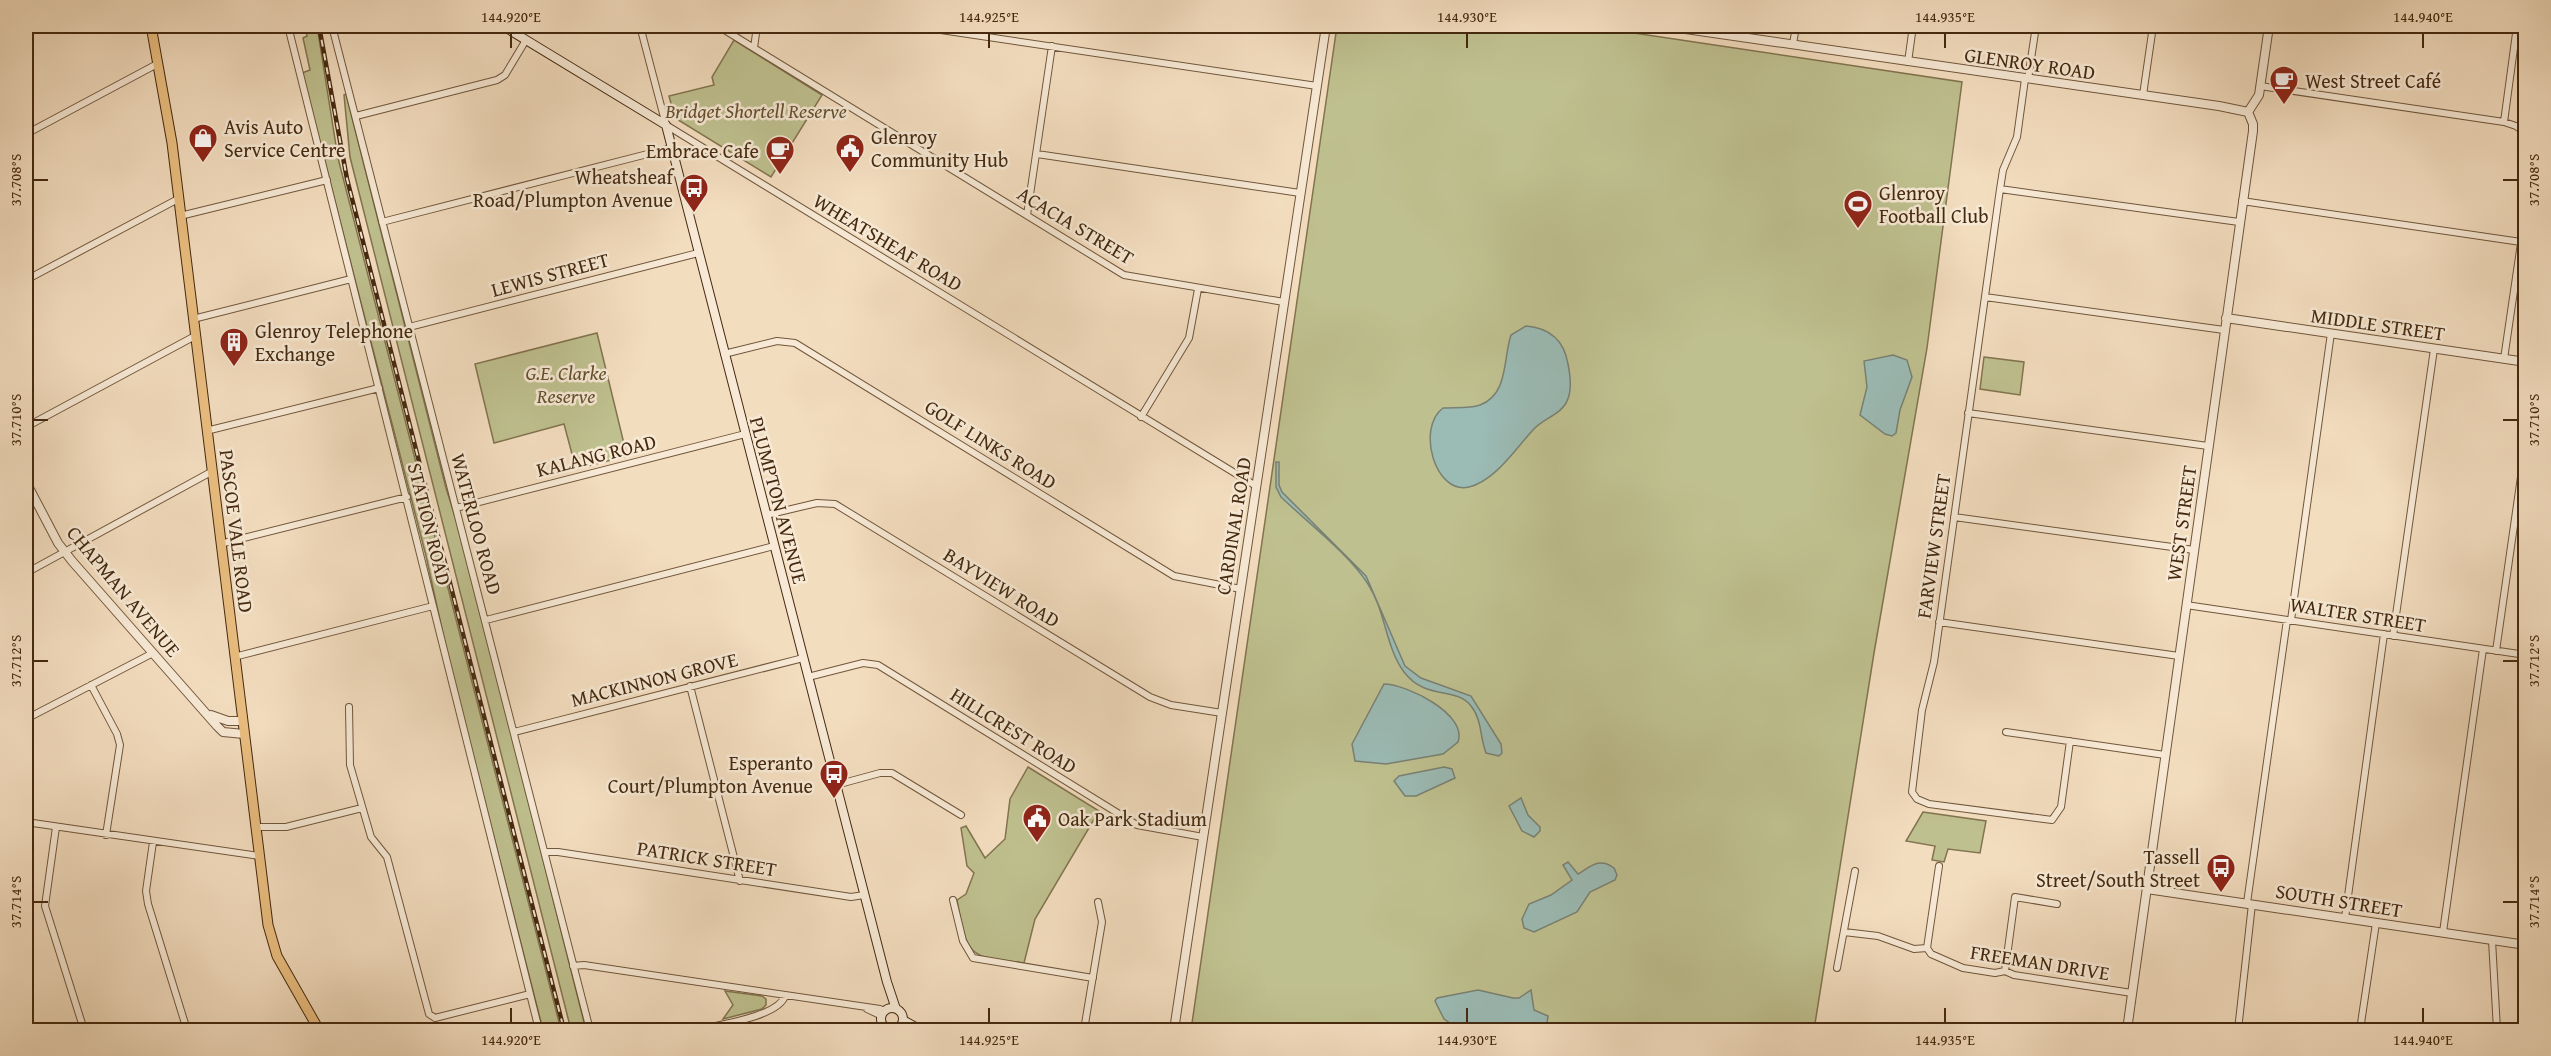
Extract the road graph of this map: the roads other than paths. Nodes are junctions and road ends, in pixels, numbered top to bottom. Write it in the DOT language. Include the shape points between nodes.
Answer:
graph roads {
  1 [pos="151,26"];
  2 [pos="288,26"];
  3 [pos="332,26"];
  4 [pos="503,26"];
  5 [pos="524,26"];
  6 [pos="640,26"];
  7 [pos="718,26"];
  8 [pos="757,26"];
  9 [pos="914,26"];
  10 [pos="1326,26"];
  11 [pos="1665,26"];
  12 [pos="1796,26"];
  13 [pos="1914,26"];
  14 [pos="2036,26"];
  15 [pos="2153,26"];
  16 [pos="2269,26"];
  17 [pos="2517,26"];
  18 [pos="1679,27"];
  19 [pos="523,38"];
  20 [pos="1793,44"];
  21 [pos="1052,46"];
  22 [pos="754,48"];
  23 [pos="1908,62"];
  24 [pos="159,63"];
  25 [pos="2026,79"];
  26 [pos="1317,86"];
  27 [pos="2260,86"];
  28 [pos="2143,95"];
  29 [pos="2248,112"];
  30 [pos="356,116"];
  31 [pos="2504,122"];
  32 [pos="666,125"];
  33 [pos="2526,133"];
  34 [pos="26,134"];
  35 [pos="671,148"];
  36 [pos="1036,154"];
  37 [pos="327,180"];
  38 [pos="2000,189"];
  39 [pos="1300,193"];
  40 [pos="178,199"];
  41 [pos="2242,201"];
  42 [pos="2526,209"];
  43 [pos="180,216"];
  44 [pos="1027,216"];
  45 [pos="382,222"];
  46 [pos="2239,222"];
  47 [pos="2521,242"];
  48 [pos="698,253"];
  49 [pos="351,279"];
  50 [pos="26,280"];
  51 [pos="1198,289"];
  52 [pos="1984,297"];
  53 [pos="1284,302"];
  54 [pos="2226,318"];
  55 [pos="193,319"];
  56 [pos="409,327"];
  57 [pos="2224,330"];
  58 [pos="2331,333"];
  59 [pos="195,336"];
  60 [pos="2434,349"];
  61 [pos="724,354"];
  62 [pos="2504,359"];
  63 [pos="2526,362"];
  64 [pos="379,388"];
  65 [pos="1968,413"];
  66 [pos="1141,417"];
  67 [pos="26,427"];
  68 [pos="206,431"];
  69 [pos="745,434"];
  70 [pos="2526,442"];
  71 [pos="2208,446"];
  72 [pos="212,472"];
  73 [pos="26,482"];
  74 [pos="1256,486"];
  75 [pos="407,497"];
  76 [pos="456,508"];
  77 [pos="766,515"];
  78 [pos="1954,517"];
  79 [pos="220,544"];
  80 [pos="774,546"];
  81 [pos="2194,550"];
  82 [pos="64,552"];
  83 [pos="26,573"];
  84 [pos="1240,589"];
  85 [pos="2186,605"];
  86 [pos="433,606"];
  87 [pos="486,620"];
  88 [pos="2289,620"];
  89 [pos="1939,622"];
  90 [pos="2384,634"];
  91 [pos="2393,636"];
  92 [pos="2483,649"];
  93 [pos="152,651"];
  94 [pos="2496,651"];
  95 [pos="2526,655"];
  96 [pos="2179,656"];
  97 [pos="234,657"];
  98 [pos="803,658"];
  99 [pos="808,677"];
  100 [pos="91,684"];
  101 [pos="690,686"];
  102 [pos="349,707"];
  103 [pos="207,713"];
  104 [pos="1222,713"];
  105 [pos="26,719"];
  106 [pos="242,721"];
  107 [pos="514,732"];
  108 [pos="2006,732"];
  109 [pos="243,734"];
  110 [pos="2070,741"];
  111 [pos="2165,755"];
  112 [pos="836,785"];
  113 [pos="362,808"];
  114 [pos="961,815"];
  115 [pos="26,822"];
  116 [pos="56,827"];
  117 [pos="255,827"];
  118 [pos="106,835"];
  119 [pos="1203,837"];
  120 [pos="153,842"];
  121 [pos="544,852"];
  122 [pos="259,856"];
  123 [pos="1939,866"];
  124 [pos="1855,872"];
  125 [pos="740,881"];
  126 [pos="2147,889"];
  127 [pos="864,895"];
  128 [pos="953,900"];
  129 [pos="1098,902"];
  130 [pos="2057,904"];
  131 [pos="2250,904"];
  132 [pos="2345,918"];
  133 [pos="2376,922"];
  134 [pos="1844,932"];
  135 [pos="2443,933"];
  136 [pos="2492,940"];
  137 [pos="2526,945"];
  138 [pos="1927,948"];
  139 [pos="573,966"];
  140 [pos="1838,968"];
  141 [pos="2005,971"];
  142 [pos="1093,978"];
  143 [pos="887,982"];
  144 [pos="2132,993"];
  145 [pos="530,994"];
  146 [pos="785,996"];
  147 [pos="896,1009"];
  148 [pos="903,1020"];
  149 [pos="886,1023"];
  150 [pos="84,1030"];
  151 [pos="187,1030"];
  152 [pos="319,1030"];
  153 [pos="539,1030"];
  154 [pos="590,1030"];
  155 [pos="696,1030"];
  156 [pos="921,1030"];
  157 [pos="1084,1030"];
  158 [pos="1174,1030"];
  159 [pos="2127,1030"];
  160 [pos="2238,1030"];
  161 [pos="2360,1030"];
  162 [pos="2497,1030"];
  1 -- 24 [label="main road, PASCOE VALE ROAD"];
  2 -- 37 [label="street, STATION ROAD"];
  3 -- 30 [label="street, WATERLOO ROAD"];
  4 -- 19 [label="main road, WHEATSHEAF ROAD"];
  5 -- 19 [label="street"];
  6 -- 32 [label="street, PLUMPTON AVENUE"];
  7 -- 22 [label="street, ACACIA STREET"];
  8 -- 22 [label="street"];
  9 -- 21 [label="street"];
  10 -- 26 [label="street, CARDINAL ROAD"];
  11 -- 18 [label="street, GLENROY ROAD"];
  12 -- 20 [label="street"];
  13 -- 23 [label="street"];
  14 -- 25 [label="street, FARVIEW STREET"];
  15 -- 28 [label="street"];
  16 -- 27 [label="street"];
  17 -- 31 [label="street"];
  18 -- 20 [label="street, GLENROY ROAD"];
  19 -- 30 [label="street" via="505,75 497,80"];
  19 -- 32 [label="main road, WHEATSHEAF ROAD"];
  20 -- 23 [label="street, GLENROY ROAD"];
  21 -- 26 [label="street"];
  21 -- 36 [label="street"];
  22 -- 44 [label="street, ACACIA STREET"];
  23 -- 25 [label="street, GLENROY ROAD"];
  24 -- 34 [label="street"];
  24 -- 40 [label="main road, PASCOE VALE ROAD"];
  25 -- 28 [label="street, GLENROY ROAD"];
  25 -- 38 [label="street, FARVIEW STREET" via="2017,137"];
  26 -- 39 [label="street, CARDINAL ROAD"];
  27 -- 29 [label="street" via="2257,100"];
  27 -- 31 [label="street"];
  28 -- 29 [label="street, GLENROY ROAD"];
  29 -- 41 [label="street, WEST STREET" via="2253,127"];
  30 -- 45 [label="street, WATERLOO ROAD"];
  31 -- 33 [label="street"];
  32 -- 35 [label="main road, PLUMPTON AVENUE"];
  32 -- 66 [label="street, WHEATSHEAF ROAD"];
  35 -- 45 [label="street"];
  35 -- 48 [label="main road, PLUMPTON AVENUE"];
  36 -- 39 [label="street"];
  36 -- 44 [label="street"];
  37 -- 43 [label="street"];
  37 -- 49 [label="street, STATION ROAD"];
  38 -- 46 [label="street"];
  38 -- 52 [label="street, FARVIEW STREET"];
  39 -- 53 [label="street, CARDINAL ROAD"];
  40 -- 43 [label="main road, PASCOE VALE ROAD"];
  40 -- 50 [label="street"];
  41 -- 46 [label="street, WEST STREET"];
  41 -- 47 [label="street"];
  42 -- 47 [label="street"];
  43 -- 55 [label="main road, PASCOE VALE ROAD"];
  44 -- 51 [label="street, ACACIA STREET" via="1124,275"];
  45 -- 56 [label="street, WATERLOO ROAD"];
  46 -- 54 [label="street, WEST STREET"];
  47 -- 62 [label="street"];
  48 -- 56 [label="street, LEWIS STREET"];
  48 -- 61 [label="main road, PLUMPTON AVENUE"];
  49 -- 55 [label="street"];
  49 -- 64 [label="street, STATION ROAD"];
  51 -- 53 [label="street, ACACIA STREET"];
  51 -- 66 [label="street" via="1189,338"];
  52 -- 57 [label="street"];
  52 -- 65 [label="street, FARVIEW STREET"];
  53 -- 74 [label="street, CARDINAL ROAD"];
  54 -- 57 [label="street, WEST STREET"];
  54 -- 58 [label="street, MIDDLE STREET"];
  55 -- 59 [label="main road, PASCOE VALE ROAD"];
  56 -- 76 [label="street, WATERLOO ROAD"];
  57 -- 71 [label="street, WEST STREET"];
  58 -- 60 [label="street, MIDDLE STREET"];
  58 -- 88 [label="street"];
  59 -- 67 [label="street"];
  59 -- 68 [label="main road, PASCOE VALE ROAD"];
  60 -- 62 [label="street, MIDDLE STREET"];
  60 -- 91 [label="street"];
  61 -- 69 [label="main road, PLUMPTON AVENUE"];
  61 -- 84 [label="street, GOLF LINKS ROAD" via="777,341 795,343 1174,576"];
  62 -- 63 [label="street, MIDDLE STREET"];
  64 -- 68 [label="street"];
  64 -- 75 [label="street, STATION ROAD"];
  65 -- 71 [label="street"];
  65 -- 78 [label="street, FARVIEW STREET"];
  66 -- 74 [label="street, WHEATSHEAF ROAD"];
  68 -- 72 [label="main road, PASCOE VALE ROAD"];
  69 -- 76 [label="street, KALANG ROAD"];
  69 -- 77 [label="main road, PLUMPTON AVENUE"];
  70 -- 94 [label="street"];
  71 -- 81 [label="street, WEST STREET"];
  72 -- 79 [label="main road, PASCOE VALE ROAD"];
  72 -- 82 [label="street"];
  73 -- 82 [label="street, CHAPMAN AVENUE"];
  74 -- 84 [label="street, CARDINAL ROAD"];
  75 -- 79 [label="street"];
  75 -- 86 [label="street, STATION ROAD"];
  76 -- 87 [label="street, WATERLOO ROAD"];
  77 -- 80 [label="main road, PLUMPTON AVENUE"];
  77 -- 104 [label="street, BAYVIEW ROAD" via="817,503 835,504 1150,697 1171,705"];
  78 -- 81 [label="street"];
  78 -- 89 [label="street, FARVIEW STREET"];
  79 -- 97 [label="main road, PASCOE VALE ROAD"];
  80 -- 87 [label="street"];
  80 -- 98 [label="main road, PLUMPTON AVENUE"];
  81 -- 85 [label="street, WEST STREET"];
  82 -- 83 [label="street"];
  82 -- 93 [label="street, CHAPMAN AVENUE"];
  84 -- 104 [label="street, CARDINAL ROAD"];
  85 -- 88 [label="street, WALTER STREET"];
  85 -- 96 [label="street, WEST STREET"];
  86 -- 97 [label="street"];
  86 -- 145 [label="street, STATION ROAD"];
  87 -- 107 [label="street, WATERLOO ROAD"];
  88 -- 90 [label="street, WALTER STREET"];
  88 -- 131 [label="street"];
  89 -- 96 [label="street"];
  89 -- 110 [label="street, FARVIEW STREET" via="1911,785 1917,799 1929,804 2052,820 2061,807"];
  90 -- 91 [label="street, WALTER STREET"];
  90 -- 132 [label="street"];
  91 -- 92 [label="street, WALTER STREET"];
  92 -- 94 [label="street, WALTER STREET"];
  92 -- 135 [label="street"];
  93 -- 100 [label="street"];
  93 -- 103 [label="street, CHAPMAN AVENUE"];
  94 -- 95 [label="street, WALTER STREET"];
  96 -- 111 [label="street, WEST STREET"];
  97 -- 106 [label="main road, PASCOE VALE ROAD"];
  98 -- 99 [label="main road, PLUMPTON AVENUE"];
  98 -- 101 [label="street, MACKINNON GROVE"];
  99 -- 112 [label="main road, PLUMPTON AVENUE"];
  99 -- 119 [label="street, HILLCREST ROAD" via="863,663 878,665 1137,825"];
  100 -- 105 [label="street"];
  100 -- 118 [label="street" via="120,745"];
  101 -- 107 [label="street, MACKINNON GROVE"];
  101 -- 125 [label="street"];
  102 -- 113 [label="street" via="350,765"];
  103 -- 106 [label="street" via="217,719"];
  103 -- 109 [label="street, CHAPMAN AVENUE" via="223,732"];
  104 -- 119 [label="street, CARDINAL ROAD"];
  106 -- 109 [label="main road, PASCOE VALE ROAD"];
  107 -- 121 [label="street, WATERLOO ROAD"];
  108 -- 110 [label="street"];
  109 -- 117 [label="main road, PASCOE VALE ROAD"];
  110 -- 111 [label="street"];
  111 -- 126 [label="street, WEST STREET"];
  112 -- 114 [label="street" via="892,773"];
  112 -- 127 [label="main road, PLUMPTON AVENUE"];
  113 -- 117 [label="street" via="286,827"];
  113 -- 145 [label="street" via="372,840 387,856 430,1016 435,1018"];
  115 -- 116 [label="street"];
  116 -- 118 [label="street"];
  116 -- 150 [label="street" via="45,906"];
  117 -- 122 [label="main road, PASCOE VALE ROAD"];
  118 -- 120 [label="street"];
  119 -- 158 [label="street, CARDINAL ROAD"];
  120 -- 122 [label="street"];
  120 -- 151 [label="street" via="148,903"];
  121 -- 125 [label="street, PATRICK STREET"];
  121 -- 139 [label="street, WATERLOO ROAD"];
  122 -- 152 [label="main road, PASCOE VALE ROAD" via="273,946"];
  123 -- 138 [label="street"];
  124 -- 134 [label="street"];
  125 -- 127 [label="street, PATRICK STREET" via="851,897"];
  126 -- 131 [label="street, SOUTH STREET"];
  126 -- 144 [label="street, WEST STREET"];
  127 -- 143 [label="main road, PLUMPTON AVENUE"];
  128 -- 142 [label="street" via="963,940 973,958"];
  129 -- 142 [label="street" via="1102,922"];
  130 -- 141 [label="street" via="2014,897"];
  131 -- 132 [label="street, SOUTH STREET"];
  131 -- 160 [label="street"];
  132 -- 133 [label="street, SOUTH STREET"];
  133 -- 135 [label="street, SOUTH STREET"];
  133 -- 161 [label="street"];
  134 -- 138 [label="street, FREEMAN DRIVE" via="1878,936 1914,949"];
  134 -- 140 [label="street"];
  135 -- 136 [label="street, SOUTH STREET"];
  136 -- 137 [label="street, SOUTH STREET"];
  136 -- 162 [label="street"];
  138 -- 141 [label="street, FREEMAN DRIVE" via="1930,954 1969,969"];
  139 -- 146 [label="street"];
  139 -- 154 [label="street, WATERLOO ROAD"];
  141 -- 144 [label="street, FREEMAN DRIVE"];
  142 -- 157 [label="street"];
  143 -- 147 [label="main road, PLUMPTON AVENUE"];
  143 -- 149 [label="main road, PLUMPTON AVENUE"];
  144 -- 159 [label="street, WEST STREET"];
  145 -- 153 [label="street, STATION ROAD"];
  146 -- 149 [label="street" via="864,1008"];
  146 -- 155 [label="street" via="774,1010"];
  147 -- 148 [label="main road, PLUMPTON AVENUE"];
  147 -- 149 [label="main road"];
  148 -- 149 [label="main road"];
  148 -- 156 [label="main road"];
}
